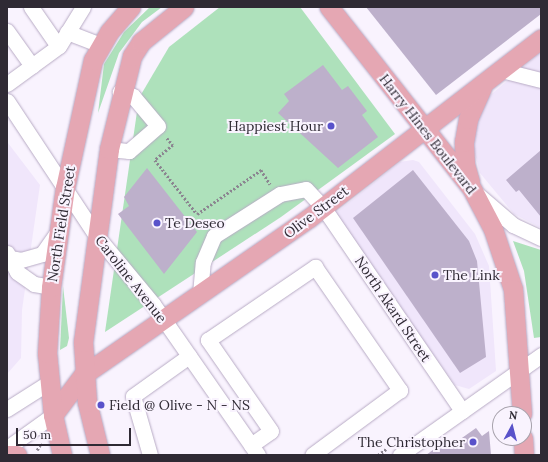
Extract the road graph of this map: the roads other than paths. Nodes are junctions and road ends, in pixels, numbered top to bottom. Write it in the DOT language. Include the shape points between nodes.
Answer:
graph roads {
  1 [pos="31,7"];
  2 [pos="83,7"];
  3 [pos="131,7"];
  4 [pos="184,7"];
  5 [pos="329,7"];
  6 [pos="7,31"];
  7 [pos="67,32"];
  8 [pos="541,39"];
  9 [pos="101,45"];
  10 [pos="58,46"];
  11 [pos="32,66"];
  12 [pos="493,76"];
  13 [pos="541,80"];
  14 [pos="7,84"];
  15 [pos="120,92"];
  16 [pos="7,101"];
  17 [pos="11,117"];
  18 [pos="425,130"];
  19 [pos="109,149"];
  20 [pos="65,188"];
  21 [pos="472,189"];
  22 [pos="323,207"];
  23 [pos="59,230"];
  24 [pos="95,234"];
  25 [pos="541,238"];
  26 [pos="9,256"];
  27 [pos="51,288"];
  28 [pos="200,294"];
  29 [pos="164,320"];
  30 [pos="214,350"];
  31 [pos="541,355"];
  32 [pos="192,360"];
  33 [pos="519,371"];
  34 [pos="84,375"];
  35 [pos="48,382"];
  36 [pos="243,391"];
  37 [pos="224,405"];
  38 [pos="521,406"];
  39 [pos="7,409"];
  40 [pos="462,411"];
  41 [pos="53,415"];
  42 [pos="7,448"];
  43 [pos="255,450"];
  44 [pos="7,455"];
  45 [pos="17,455"];
  46 [pos="62,455"];
  47 [pos="100,455"];
  48 [pos="150,455"];
  49 [pos="312,455"];
  50 [pos="400,455"];
  1 -- 10 [label="street"];
  2 -- 7 [label="street"];
  3 -- 9 [label="main road, North Field Street"];
  4 -- 15 [label="main road" via="141,42 132,56"];
  5 -- 18 [label="main road, Harry Hines Boulevard"];
  6 -- 11 [label="street"];
  7 -- 9 [label="street"];
  7 -- 10 [label="street"];
  8 -- 12 [label="main road, Olive Street"];
  9 -- 20 [label="main road, North Field Street" via="86,81"];
  10 -- 11 [label="street"];
  11 -- 14 [label="street"];
  12 -- 13 [label="street"];
  12 -- 18 [label="main road, Olive Street"];
  12 -- 21 [label="main road" via="474,101 464,142 464,164"];
  15 -- 19 [label="main road"];
  15 -- 19 [label="street" via="133,96 158,126 128,151"];
  16 -- 17 [label="street, Caroline Avenue"];
  17 -- 20 [label="street, Caroline Avenue"];
  18 -- 21 [label="main road, Harry Hines Boulevard"];
  18 -- 22 [label="main road, Olive Street"];
  19 -- 24 [label="main road"];
  20 -- 23 [label="main road, North Field Street"];
  20 -- 24 [label="street, Caroline Avenue"];
  21 -- 25 [label="street" via="513,225"];
  21 -- 33 [label="main road, Harry Hines Boulevard" via="506,259 513,289"];
  22 -- 28 [label="main road, Olive Street"];
  22 -- 28 [label="street, North Akard Street" via="306,189 288,190 224,227 206,248"];
  22 -- 40 [label="street, North Akard Street"];
  23 -- 26 [label="street" via="42,254 21,260"];
  23 -- 27 [label="main road, North Field Street"];
  24 -- 29 [label="street, Caroline Avenue"];
  24 -- 34 [label="main road" via="84,323"];
  26 -- 27 [label="street" via="17,272 34,284"];
  27 -- 35 [label="main road, North Field Street"];
  28 -- 29 [label="main road, Olive Street"];
  29 -- 32 [label="street, Caroline Avenue"];
  29 -- 34 [label="main road, Olive Street"];
  30 -- 32 [label="street"];
  30 -- 36 [label="street"];
  30 -- 49 [label="street" via="208,340 315,267 400,390"];
  31 -- 33 [label="street"];
  32 -- 37 [label="street, Caroline Avenue"];
  32 -- 48 [label="street" via="133,396"];
  33 -- 38 [label="main road, Harry Hines Boulevard"];
  33 -- 40 [label="street"];
  34 -- 35 [label="main road, Olive Street"];
  34 -- 41 [label="main road, Olive Street"];
  34 -- 47 [label="main road"];
  35 -- 39 [label="street"];
  35 -- 41 [label="main road, North Field Street"];
  36 -- 37 [label="street"];
  36 -- 43 [label="street" via="271,431"];
  37 -- 43 [label="street, Caroline Avenue"];
  40 -- 50 [label="street"];
  41 -- 42 [label="street"];
  41 -- 46 [label="main road, North Field Street"];
  44 -- 45 [label="main road"];
}
